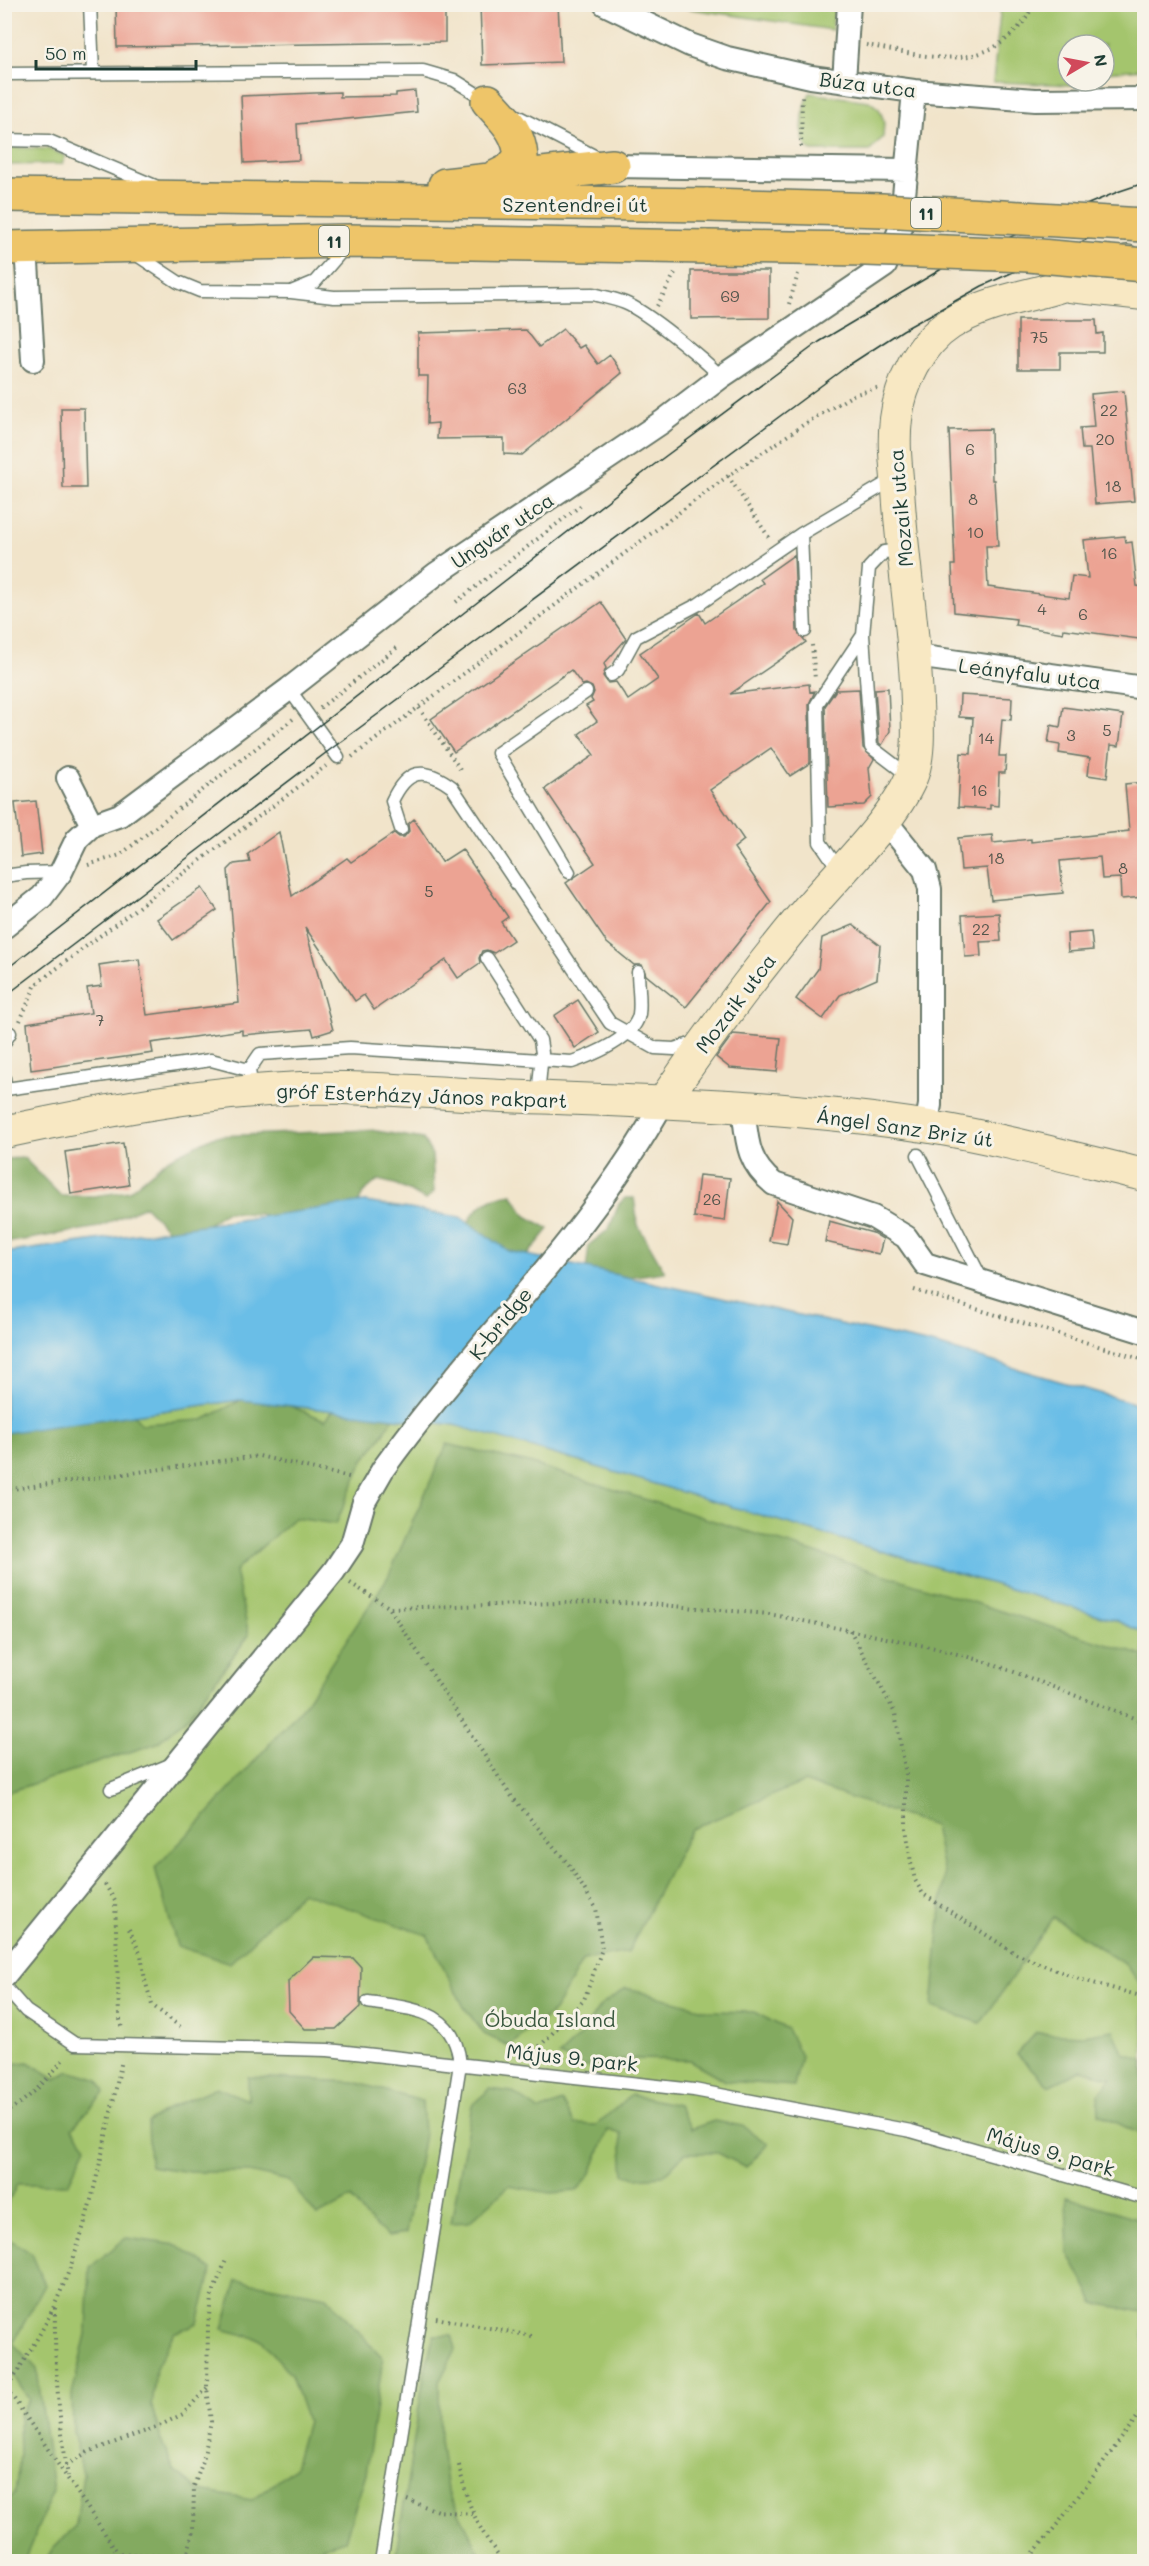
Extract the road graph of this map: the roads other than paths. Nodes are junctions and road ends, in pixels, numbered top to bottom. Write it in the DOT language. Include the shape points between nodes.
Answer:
graph roads {
  1 [pos="90,4"];
  2 [pos="605,4"];
  3 [pos="849,4"];
  4 [pos="93,72"];
  5 [pos="4,74"];
  6 [pos="844,81"];
  7 [pos="914,91"];
  8 [pos="1144,99"];
  9 [pos="488,101"];
  10 [pos="4,140"];
  11 [pos="613,166"];
  12 [pos="907,170"];
  13 [pos="490,180"];
  14 [pos="4,195"];
  15 [pos="176,196"];
  16 [pos="415,202"];
  17 [pos="1144,225"];
  18 [pos="350,241"];
  19 [pos="126,247"];
  20 [pos="15,248"];
  21 [pos="1144,254"];
  22 [pos="1144,265"];
  23 [pos="1063,286"];
  24 [pos="291,292"];
  25 [pos="1144,294"];
  26 [pos="33,360"];
  27 [pos="721,377"];
  28 [pos="897,482"];
  29 [pos="801,534"];
  30 [pos="903,550"];
  31 [pos="805,631"];
  32 [pos="863,635"];
  33 [pos="925,658"];
  34 [pos="611,675"];
  35 [pos="1144,688"];
  36 [pos="289,690"];
  37 [pos="586,692"];
  38 [pos="338,757"];
  39 [pos="911,777"];
  40 [pos="68,778"];
  41 [pos="884,819"];
  42 [pos="92,825"];
  43 [pos="400,829"];
  44 [pos="840,871"];
  45 [pos="61,872"];
  46 [pos="569,872"];
  47 [pos="4,876"];
  48 [pos="4,927"];
  49 [pos="487,958"];
  50 [pos="638,972"];
  51 [pos="628,1034"];
  52 [pos="707,1039"];
  53 [pos="542,1060"];
  54 [pos="4,1078"];
  55 [pos="250,1081"];
  56 [pos="538,1098"];
  57 [pos="663,1102"];
  58 [pos="744,1106"];
  59 [pos="4,1132"];
  60 [pos="922,1141"];
  61 [pos="1144,1175"];
  62 [pos="601,1198"];
  63 [pos="983,1282"];
  64 [pos="1144,1332"];
  65 [pos="182,1761"];
  66 [pos="111,1788"];
  67 [pos="4,1976"];
  68 [pos="4,1986"];
  69 [pos="368,2002"];
  70 [pos="460,2064"];
  71 [pos="1144,2198"];
  72 [pos="381,2562"];
  1 -- 4 [label="lane"];
  2 -- 6 [label="street, Búza utca" via="690,45 727,58"];
  3 -- 6 [label="street"];
  4 -- 5 [label="lane"];
  4 -- 9 [label="lane" via="423,71 454,80"];
  6 -- 7 [label="street, Búza utca"];
  7 -- 8 [label="street, Búza utca" via="1035,100"];
  7 -- 12 [label="street, Ungvár utca"];
  9 -- 11 [label="lane"];
  9 -- 13 [label="main road" via="513,128 520,142 521,157 510,170"];
  10 -- 15 [label="lane" via="49,141"];
  11 -- 12 [label="street, Szentendrei út"];
  11 -- 13 [label="main road"];
  12 -- 27 [label="street, Ungvár utca" via="901,227 885,266"];
  13 -- 16 [label="main road" via="443,186"];
  14 -- 15 [label="main road, Szentendrei út / 11"];
  15 -- 16 [label="main road, Szentendrei út / 11"];
  16 -- 17 [label="main road, Szentendrei út / 11, bridge" via="882,210"];
  18 -- 19 [label="main road, Szentendrei út / 11"];
  18 -- 22 [label="main road, Szentendrei út / 11, bridge" via="866,249 1028,255"];
  18 -- 24 [label="lane" via="315,282"];
  19 -- 20 [label="main road, Szentendrei út / 11"];
  19 -- 24 [label="lane" via="178,282 200,291"];
  20 -- 26 [label="street"];
  21 -- 23 [label="street"];
  23 -- 25 [label="street"];
  23 -- 28 [label="street, Mozaik utca" via="992,304 947,325 928,344 912,366 896,416"];
  24 -- 27 [label="lane" via="346,297 593,294 627,304"];
  27 -- 36 [label="street, Ungvár utca" via="662,422 436,574"];
  28 -- 29 [label="lane" via="887,483"];
  28 -- 30 [label="street, Mozaik utca"];
  29 -- 31 [label="lane"];
  29 -- 34 [label="lane" via="699,604 636,637 618,670"];
  30 -- 32 [label="lane" via="884,552 869,568"];
  30 -- 33 [label="street, Mozaik utca"];
  32 -- 39 [label="lane" via="872,747"];
  32 -- 44 [label="lane" via="817,704 820,842"];
  33 -- 35 [label="street, Leányfalu utca"];
  33 -- 39 [label="street, Mozaik utca"];
  36 -- 38 [label="lane"];
  36 -- 42 [label="street, Ungvár utca" via="120,815"];
  37 -- 46 [label="lane" via="498,753"];
  39 -- 41 [label="street, Mozaik utca"];
  40 -- 42 [label="street"];
  41 -- 44 [label="street, Mozaik utca"];
  41 -- 60 [label="street" via="926,870 930,890 930,1105"];
  42 -- 45 [label="street, Ungvár utca" via="77,839"];
  43 -- 51 [label="lane" via="392,801 400,784 418,773 436,776 452,787 610,1023"];
  44 -- 52 [label="street, Mozaik utca"];
  45 -- 47 [label="lane"];
  45 -- 48 [label="street, Ungvár utca" via="42,897"];
  49 -- 53 [label="lane" via="540,1040"];
  50 -- 51 [label="lane" via="639,1014"];
  51 -- 52 [label="lane" via="655,1048 674,1049"];
  51 -- 53 [label="lane" via="591,1056 572,1062"];
  52 -- 57 [label="street, Mozaik utca"];
  53 -- 55 [label="lane" via="350,1048 260,1054"];
  53 -- 56 [label="lane"];
  54 -- 55 [label="lane" via="6,1089 212,1060"];
  55 -- 56 [label="street, gróf Esterházy János rakpart"];
  55 -- 59 [label="street, gróf Esterházy János rakpart"];
  56 -- 57 [label="street, gróf Esterházy János rakpart"];
  57 -- 58 [label="street, Ángel Sanz Briz út"];
  57 -- 62 [label="street, Mozaik utca" via="644,1137"];
  58 -- 60 [label="street, Ángel Sanz Briz út"];
  58 -- 63 [label="street" via="752,1161 774,1184 873,1217 906,1237 925,1264"];
  60 -- 61 [label="street, Ángel Sanz Briz út" via="986,1138"];
  60 -- 63 [label="lane"];
  62 -- 65 [label="street, K-bridge" via="399,1447 364,1502 352,1544 334,1571"];
  63 -- 64 [label="street"];
  65 -- 66 [label="lane"];
  65 -- 67 [label="street, K-bridge"];
  68 -- 70 [label="lane, Május 9. park" via="26,2011 75,2044 328,2050"];
  69 -- 70 [label="lane" via="422,2010 440,2020 458,2046"];
  70 -- 71 [label="lane, Május 9. park" via="694,2090 911,2131"];
  70 -- 72 [label="lane"];
}
